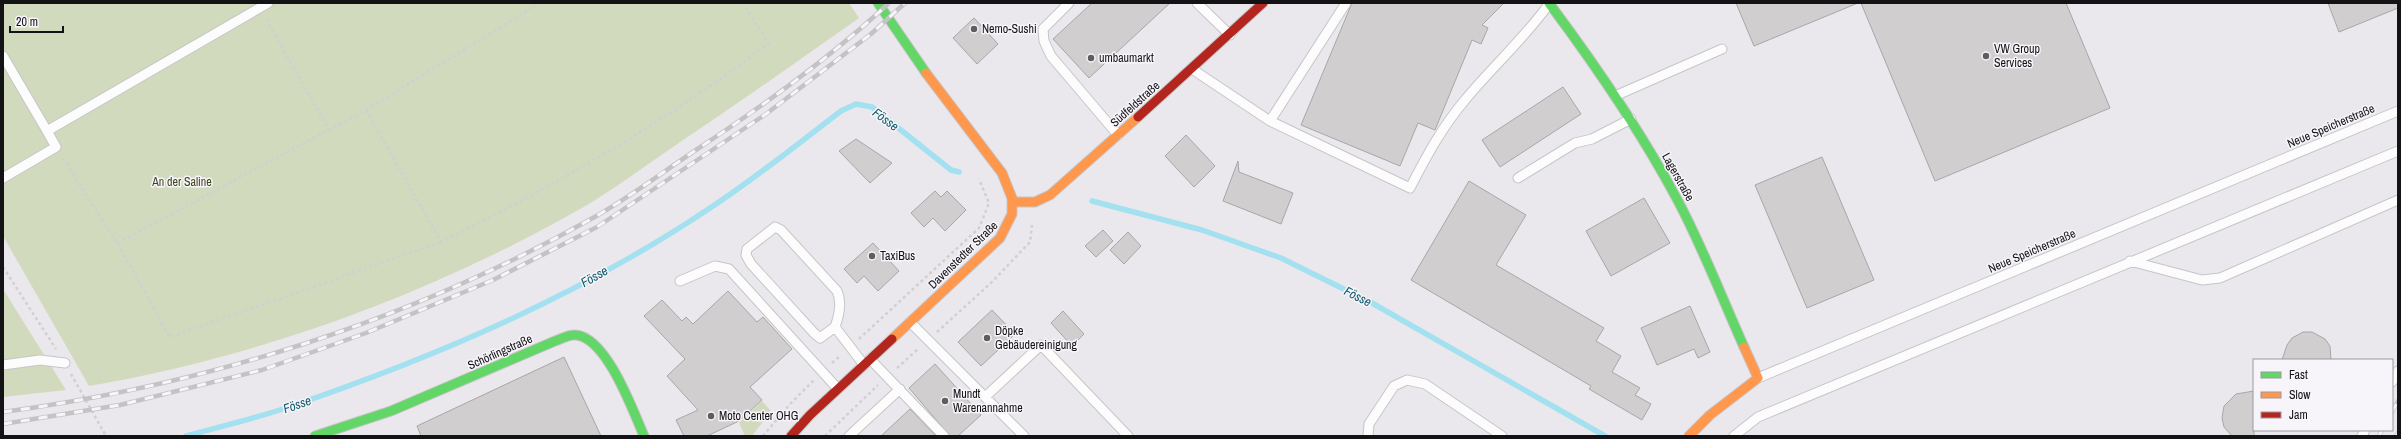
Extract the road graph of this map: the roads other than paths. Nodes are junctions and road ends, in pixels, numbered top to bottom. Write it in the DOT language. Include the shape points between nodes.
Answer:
graph roads {
  1 [pos="878,3"];
  2 [pos="1069,3"];
  3 [pos="1197,3"];
  4 [pos="1263,3"];
  5 [pos="1346,3"];
  6 [pos="1549,3"];
  7 [pos="264,5"];
  8 [pos="1230,35"];
  9 [pos="1722,49"];
  10 [pos="3,56"];
  11 [pos="1192,69"];
  12 [pos="1615,96"];
  13 [pos="2398,111"];
  14 [pos="1631,119"];
  15 [pos="1270,121"];
  16 [pos="47,131"];
  17 [pos="1119,135"];
  18 [pos="2398,151"];
  19 [pos="3,178"];
  20 [pos="1518,178"];
  21 [pos="2398,200"];
  22 [pos="1013,202"];
  23 [pos="2130,261"];
  24 [pos="680,280"];
  25 [pos="910,322"];
  26 [pos="835,327"];
  27 [pos="867,362"];
  28 [pos="65,363"];
  29 [pos="3,365"];
  30 [pos="2398,371"];
  31 [pos="1758,378"];
  32 [pos="2393,380"];
  33 [pos="838,389"];
  34 [pos="900,389"];
  35 [pos="985,397"];
  36 [pos="315,436"];
  37 [pos="644,436"];
  38 [pos="791,436"];
  39 [pos="849,436"];
  40 [pos="944,436"];
  41 [pos="1024,436"];
  42 [pos="1128,436"];
  43 [pos="1368,436"];
  44 [pos="1502,436"];
  45 [pos="1689,436"];
  46 [pos="1734,436"];
  1 -- 22 [label="street, Davenstedter Straße" via="935,86 1002,173"];
  2 -- 17 [label="lane" via="1044,29 1044,41 1052,56"];
  3 -- 8 [label="lane"];
  4 -- 8 [label="street, Südfeldstraße"];
  5 -- 15 [label="lane"];
  6 -- 12 [label="street, Lagerstraße"];
  6 -- 15 [label="lane" via="1534,25 1464,101 1433,144 1410,188"];
  7 -- 16 [label="lane"];
  8 -- 11 [label="street, Südfeldstraße"];
  9 -- 12 [label="lane"];
  10 -- 16 [label="lane"];
  11 -- 15 [label="lane"];
  11 -- 17 [label="street, Südfeldstraße"];
  12 -- 14 [label="street, Lagerstraße"];
  13 -- 31 [label="lane, Neue Speicherstraße"];
  14 -- 20 [label="lane" via="1592,139 1575,143"];
  14 -- 31 [label="street, Lagerstraße" via="1678,201"];
  16 -- 19 [label="lane" via="56,147"];
  17 -- 22 [label="street, Südfeldstraße" via="1050,195 1036,202"];
  18 -- 23 [label="lane"];
  21 -- 23 [label="lane" via="2220,278 2202,280"];
  22 -- 25 [label="street, Davenstedter Straße" via="1010,226 1000,238"];
  23 -- 46 [label="lane" via="1758,417"];
  24 -- 33 [label="lane" via="715,266 728,269"];
  25 -- 27 [label="street, Davenstedter Straße"];
  25 -- 35 [label="lane"];
  26 -- 26 [label="lane" via="839,303 836,291 781,230 775,227 748,249 746,255 751,264 814,333 820,338"];
  26 -- 27 [label="lane" via="850,347"];
  27 -- 33 [label="street, Davenstedter Straße"];
  27 -- 34 [label="lane"];
  28 -- 29 [label="lane" via="40,360"];
  30 -- 32 [label="lane"];
  31 -- 45 [label="street, Neue Speicherstraße" via="1710,415"];
  33 -- 38 [label="street, Davenstedter Straße"];
  34 -- 39 [label="lane"];
  34 -- 40 [label="lane"];
  35 -- 41 [label="lane"];
  35 -- 42 [label="lane" via="1041,345"];
  36 -- 37 [label="street, Schörlingstraße" via="391,411 555,341 575,335 592,341 606,358"];
  43 -- 44 [label="lane" via="1369,424 1394,386 1407,380 1426,384"];
}
